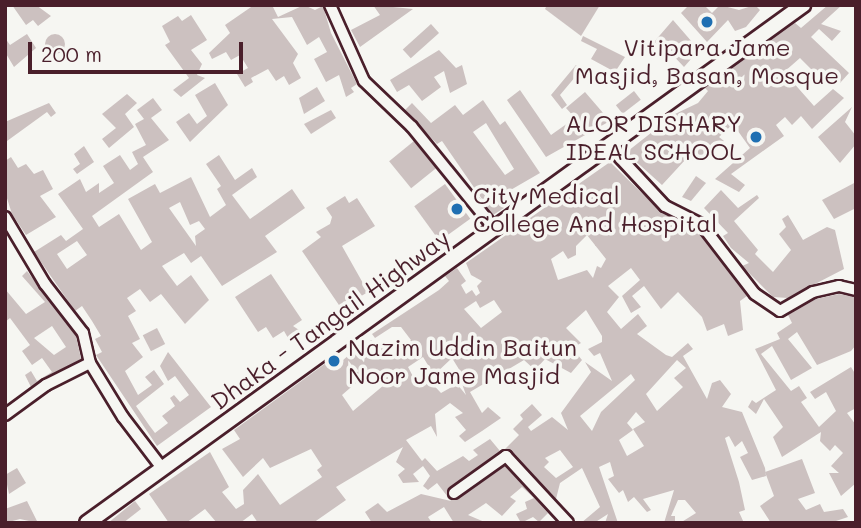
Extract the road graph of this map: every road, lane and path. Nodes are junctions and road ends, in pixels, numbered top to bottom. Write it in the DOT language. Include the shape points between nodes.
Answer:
graph roads {
  1 [pos="330,5"];
  2 [pos="803,5"];
  3 [pos="608,146"];
  4 [pos="5,217"];
  5 [pos="494,228"];
  6 [pos="856,290"];
  7 [pos="90,363"];
  8 [pos="5,415"];
  9 [pos="162,468"];
  10 [pos="454,493"];
  11 [pos="87,523"];
  12 [pos="568,523"];
  1 -- 5 [label="street" via="364,81 412,127"];
  2 -- 3 [label="highway, Dhaka - Tangail Highway"];
  3 -- 5 [label="highway, Dhaka - Tangail Highway"];
  3 -- 6 [label="street" via="665,206 701,224 755,294 780,311 813,292 839,286"];
  4 -- 7 [label="street" via="45,284 83,332"];
  5 -- 9 [label="highway, Dhaka - Tangail Highway"];
  7 -- 8 [label="street" via="46,385"];
  7 -- 9 [label="street"];
  9 -- 11 [label="highway, Dhaka - Tangail Highway"];
  10 -- 12 [label="street" via="506,456"];
}
